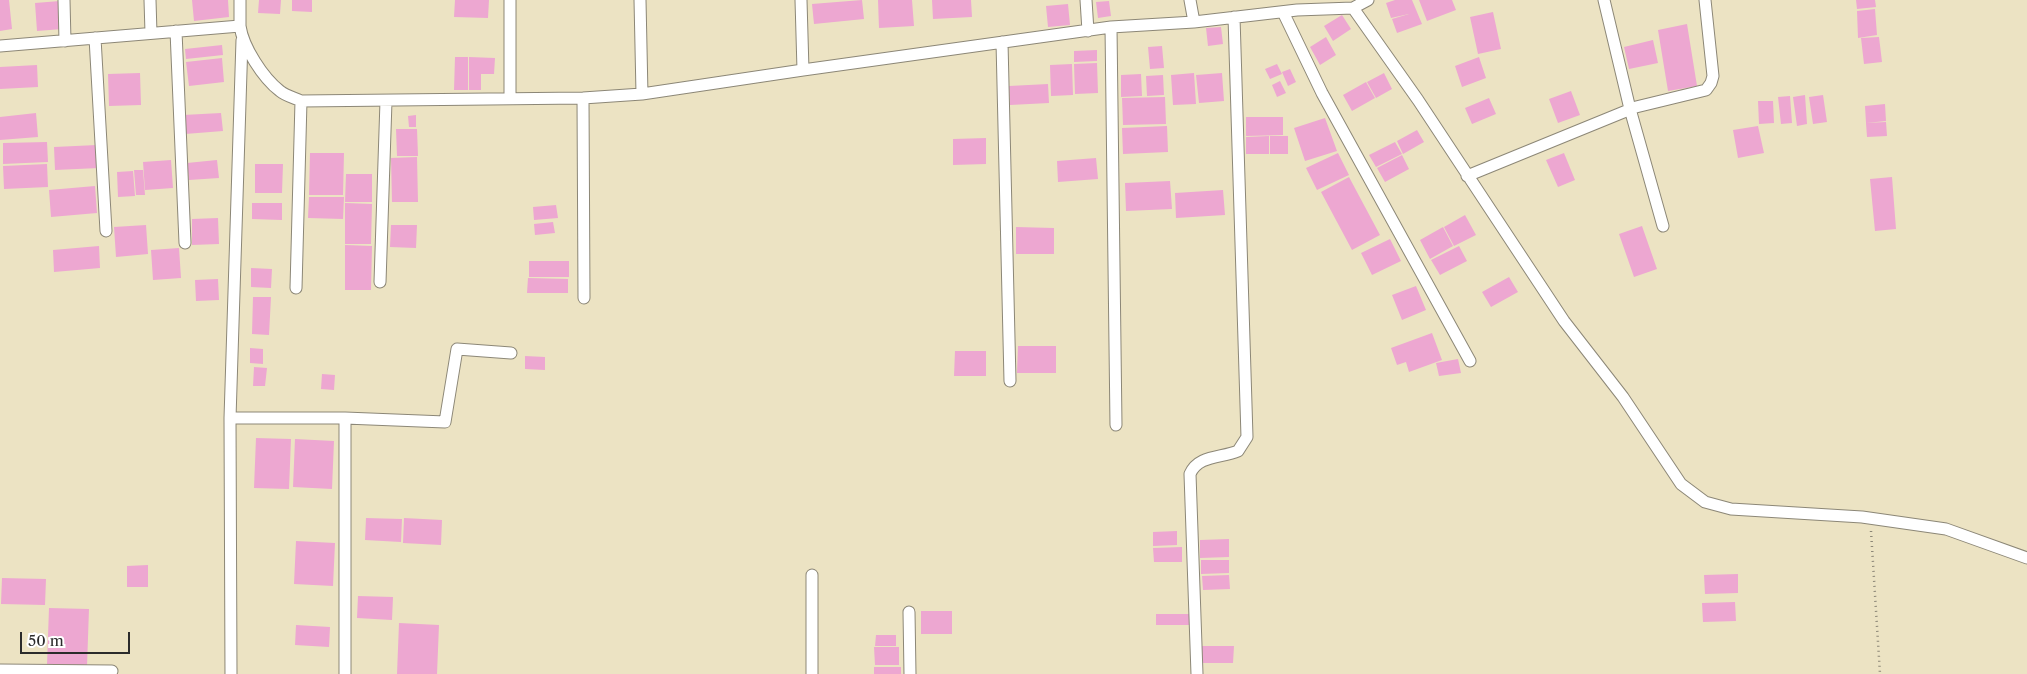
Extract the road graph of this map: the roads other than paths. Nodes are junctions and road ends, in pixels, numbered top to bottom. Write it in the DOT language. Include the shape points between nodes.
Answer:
graph roads {
  1 [pos="64,0"];
  2 [pos="150,0"];
  3 [pos="240,0"];
  4 [pos="510,0"];
  5 [pos="640,0"];
  6 [pos="801,0"];
  7 [pos="1086,0"];
  8 [pos="1190,0"];
  9 [pos="1368,0"];
  10 [pos="1604,0"];
  11 [pos="1705,0"];
  12 [pos="1296,5"];
  13 [pos="1353,8"];
  14 [pos="1283,12"];
  15 [pos="1234,17"];
  16 [pos="1194,22"];
  17 [pos="240,26"];
  18 [pos="1111,27"];
  19 [pos="176,31"];
  20 [pos="1088,31"];
  21 [pos="151,33"];
  22 [pos="95,38"];
  23 [pos="242,40"];
  24 [pos="65,41"];
  25 [pos="1002,42"];
  26 [pos="0,46"];
  27 [pos="803,70"];
  28 [pos="642,94"];
  29 [pos="583,98"];
  30 [pos="510,99"];
  31 [pos="302,101"];
  32 [pos="386,101"];
  33 [pos="1630,109"];
  34 [pos="1468,176"];
  35 [pos="1663,226"];
  36 [pos="106,231"];
  37 [pos="185,243"];
  38 [pos="380,282"];
  39 [pos="296,288"];
  40 [pos="584,298"];
  41 [pos="511,353"];
  42 [pos="1470,361"];
  43 [pos="1010,381"];
  44 [pos="230,418"];
  45 [pos="345,418"];
  46 [pos="1116,425"];
  47 [pos="2027,558"];
  48 [pos="812,575"];
  49 [pos="909,612"];
  50 [pos="0,670"];
  51 [pos="112,671"];
  52 [pos="231,674"];
  53 [pos="345,674"];
  54 [pos="812,674"];
  55 [pos="910,674"];
  56 [pos="1197,674"];
  1 -- 24 [label="street"];
  2 -- 21 [label="street"];
  3 -- 17 [label="street"];
  4 -- 30 [label="street"];
  5 -- 28 [label="street"];
  6 -- 27 [label="street"];
  7 -- 20 [label="street"];
  8 -- 16 [label="street"];
  9 -- 13 [label="street"];
  10 -- 33 [label="street"];
  11 -- 33 [label="street" via="1712,83 1706,90"];
  12 -- 13 [label="street"];
  12 -- 14 [label="street"];
  13 -- 34 [label="street"];
  14 -- 15 [label="street"];
  14 -- 42 [label="street" via="1322,94"];
  15 -- 16 [label="street"];
  15 -- 56 [label="street" via="1247,437 1238,451 1201,461 1190,474"];
  16 -- 18 [label="street"];
  17 -- 19 [label="street"];
  17 -- 23 [label="street"];
  18 -- 20 [label="street"];
  18 -- 46 [label="street"];
  19 -- 21 [label="street"];
  19 -- 37 [label="street"];
  20 -- 25 [label="street"];
  21 -- 22 [label="street"];
  22 -- 24 [label="street"];
  22 -- 36 [label="street"];
  23 -- 31 [label="street" via="269,81 282,93"];
  23 -- 44 [label="street"];
  24 -- 26 [label="street"];
  25 -- 27 [label="street"];
  25 -- 43 [label="street"];
  27 -- 28 [label="street"];
  28 -- 29 [label="street"];
  29 -- 30 [label="street"];
  29 -- 40 [label="street"];
  30 -- 32 [label="street"];
  31 -- 32 [label="street"];
  31 -- 39 [label="street"];
  32 -- 38 [label="street"];
  33 -- 34 [label="street"];
  33 -- 35 [label="street"];
  34 -- 47 [label="street" via="1564,321 1623,397 1681,484 1705,502 1731,509 1870,518 1946,529"];
  41 -- 45 [label="street" via="457,349 445,422"];
  44 -- 45 [label="street"];
  44 -- 52 [label="street"];
  45 -- 53 [label="street"];
  48 -- 54 [label="street"];
  49 -- 55 [label="street"];
  50 -- 51 [label="street"];
}
